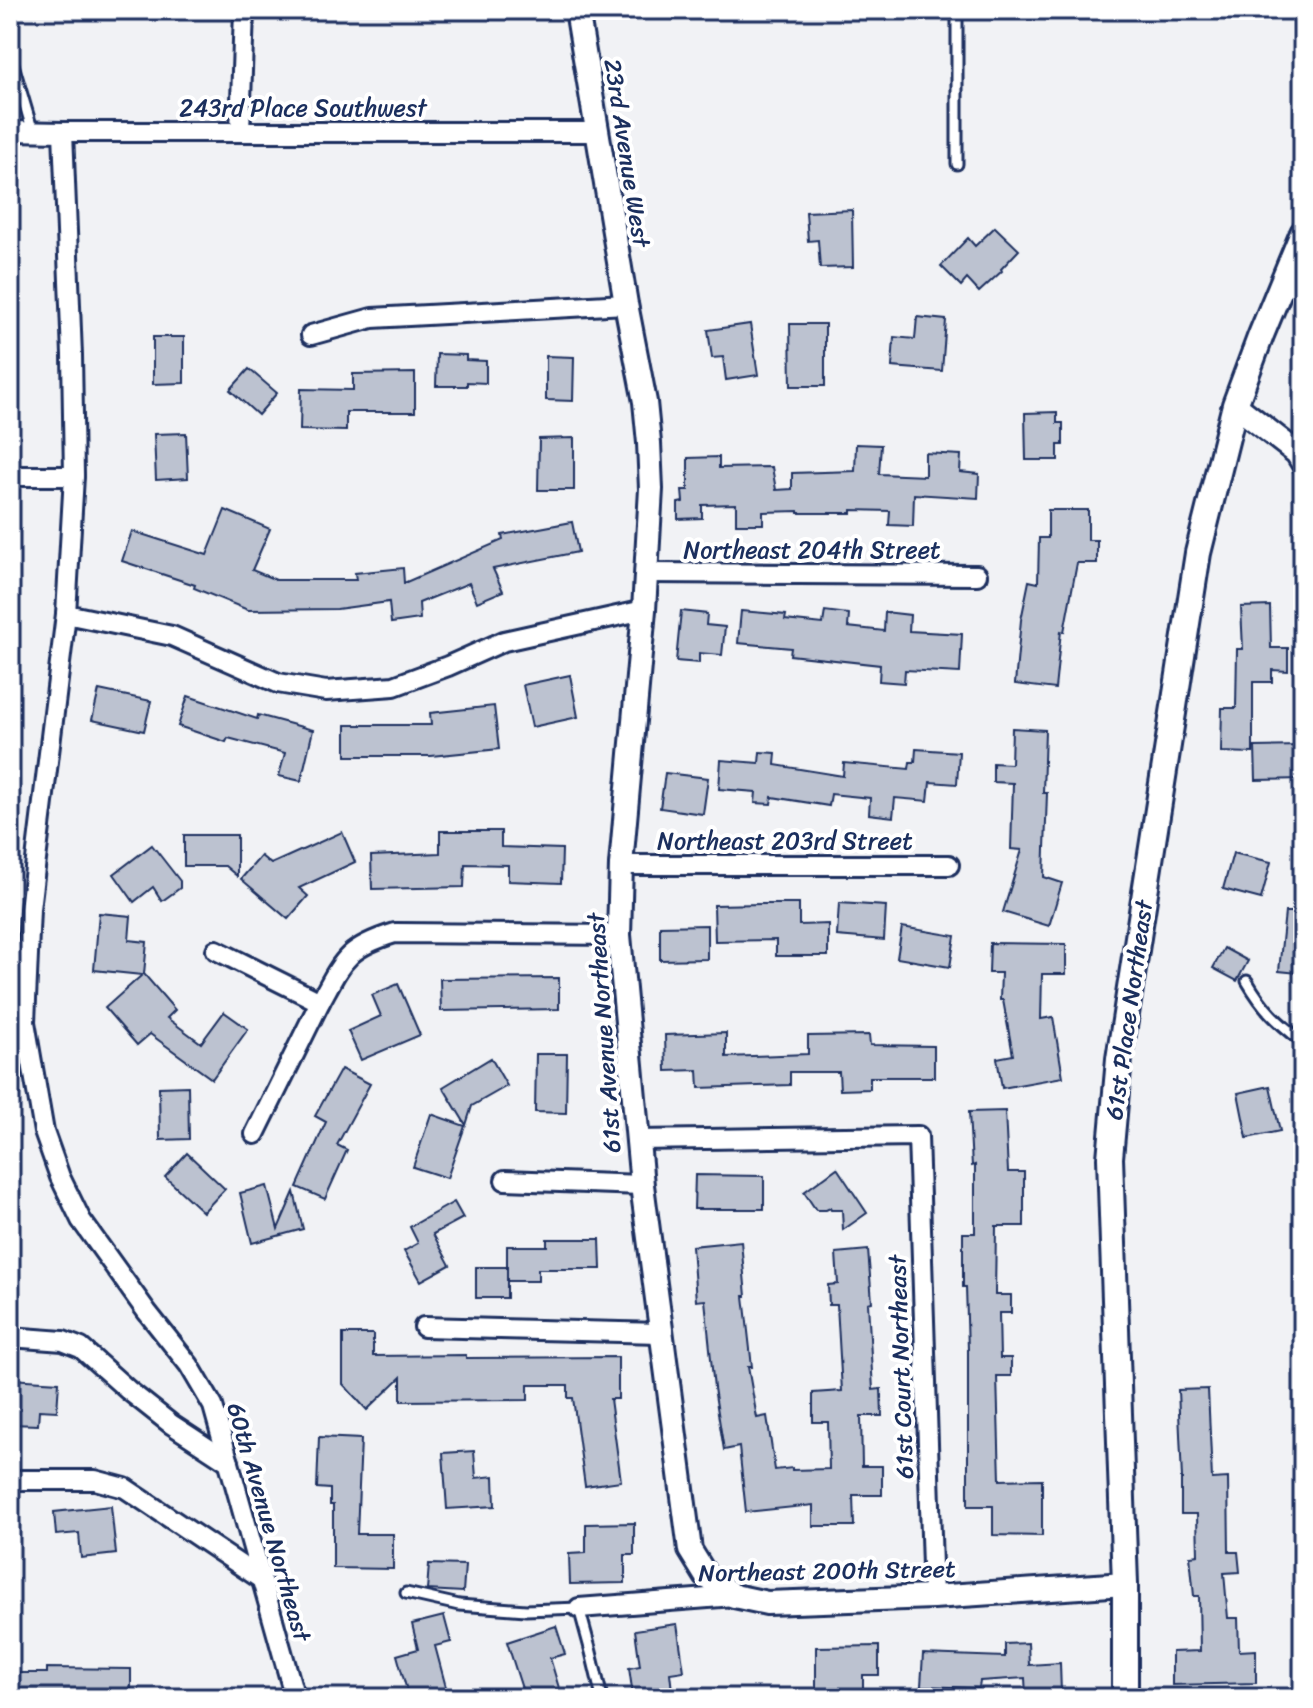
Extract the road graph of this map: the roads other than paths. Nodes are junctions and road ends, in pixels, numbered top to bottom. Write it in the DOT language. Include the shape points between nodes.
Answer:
graph roads {
  1 [pos="244,10"];
  2 [pos="577,10"];
  3 [pos="957,10"];
  4 [pos="10,54"];
  5 [pos="10,131"];
  6 [pos="33,132"];
  7 [pos="63,132"];
  8 [pos="240,132"];
  9 [pos="596,132"];
  10 [pos="957,164"];
  11 [pos="1303,233"];
  12 [pos="626,304"];
  13 [pos="311,335"];
  14 [pos="1235,405"];
  15 [pos="1303,463"];
  16 [pos="10,476"];
  17 [pos="74,476"];
  18 [pos="646,573"];
  19 [pos="977,575"];
  20 [pos="644,610"];
  21 [pos="66,614"];
  22 [pos="621,865"];
  23 [pos="949,865"];
  24 [pos="619,935"];
  25 [pos="216,950"];
  26 [pos="1247,981"];
  27 [pos="320,1002"];
  28 [pos="17,1022"];
  29 [pos="1303,1042"];
  30 [pos="255,1134"];
  31 [pos="638,1140"];
  32 [pos="505,1180"];
  33 [pos="642,1185"];
  34 [pos="424,1327"];
  35 [pos="661,1333"];
  36 [pos="10,1337"];
  37 [pos="229,1462"];
  38 [pos="10,1480"];
  39 [pos="261,1579"];
  40 [pos="1125,1584"];
  41 [pos="406,1593"];
  42 [pos="734,1596"];
  43 [pos="933,1597"];
  44 [pos="579,1608"];
  45 [pos="295,1698"];
  46 [pos="602,1698"];
  47 [pos="1125,1698"];
  1 -- 8 [label="street"];
  2 -- 9 [label="street, 23rd Avenue West"];
  3 -- 10 [label="lane"];
  4 -- 6 [label="lane"];
  5 -- 6 [label="street, 243rd Place Southwest"];
  6 -- 7 [label="street, 243rd Place Southwest"];
  7 -- 8 [label="street, 243rd Place Southwest"];
  7 -- 17 [label="street, 60th Avenue Northeast"];
  8 -- 9 [label="street, 243rd Place Southwest"];
  9 -- 12 [label="street, 23rd Avenue West"];
  11 -- 14 [label="main road, 61st Place Northeast"];
  12 -- 13 [label="street" via="372,318"];
  12 -- 18 [label="street, 61st Avenue Northeast" via="649,443"];
  14 -- 15 [label="street"];
  14 -- 40 [label="main road, 61st Place Northeast" via="1198,553 1119,1059 1110,1158"];
  16 -- 17 [label="street"];
  17 -- 21 [label="street, 60th Avenue Northeast"];
  18 -- 19 [label="street, Northeast 204th Street"];
  18 -- 20 [label="street, 61st Avenue Northeast"];
  20 -- 21 [label="street" via="504,641 394,686 326,691 278,683 172,636"];
  20 -- 22 [label="street, 61st Avenue Northeast"];
  21 -- 28 [label="street, 60th Avenue Northeast"];
  22 -- 23 [label="street, Northeast 203rd Street"];
  22 -- 24 [label="street, 61st Avenue Northeast"];
  24 -- 27 [label="street" via="395,933 368,941 344,959"];
  24 -- 31 [label="street, 61st Avenue Northeast"];
  25 -- 27 [label="street"];
  26 -- 29 [label="lane" via="1261,1004"];
  27 -- 30 [label="street"];
  28 -- 37 [label="street, 60th Avenue Northeast" via="60,1177 81,1220 189,1365 213,1406"];
  31 -- 33 [label="street, 61st Avenue Northeast"];
  31 -- 43 [label="street, 61st Court Northeast" via="918,1136"];
  32 -- 33 [label="street"];
  33 -- 35 [label="street, 61st Avenue Northeast"];
  34 -- 35 [label="street"];
  35 -- 42 [label="street, 61st Avenue Northeast" via="690,1550 706,1576"];
  36 -- 37 [label="street" via="63,1341 81,1348 171,1424"];
  37 -- 39 [label="street, 60th Avenue Northeast"];
  38 -- 39 [label="street" via="95,1480 125,1488"];
  39 -- 45 [label="street, 60th Avenue Northeast"];
  40 -- 43 [label="street, Northeast 200th Street"];
  40 -- 47 [label="main road, 61st Place Northeast"];
  41 -- 44 [label="lane" via="459,1605"];
  42 -- 43 [label="street, Northeast 200th Street" via="767,1603"];
  42 -- 44 [label="street, Northeast 200th Street"];
  44 -- 46 [label="lane"];
}
